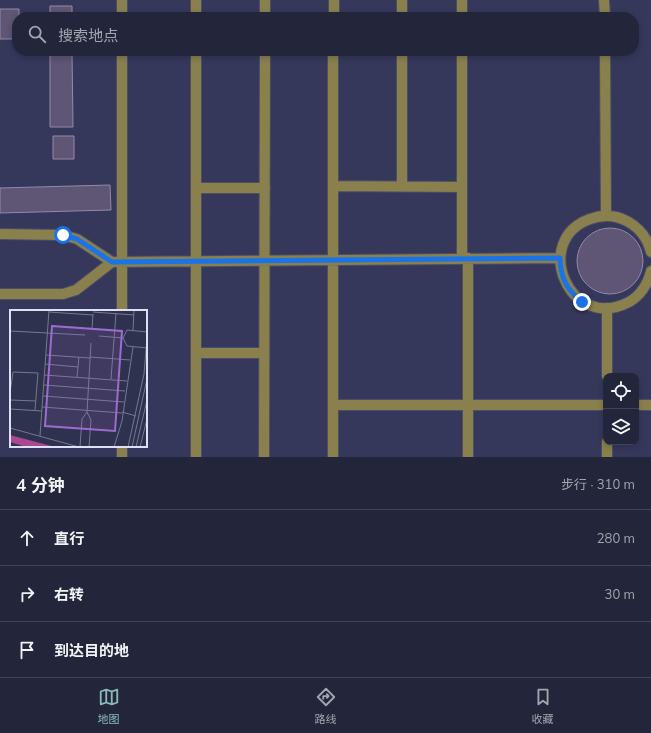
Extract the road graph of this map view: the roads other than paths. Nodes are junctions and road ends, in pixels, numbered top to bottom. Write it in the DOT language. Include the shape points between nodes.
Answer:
graph roads {
  1 [pos="122,0"];
  2 [pos="196,0"];
  3 [pos="265,0"];
  4 [pos="334,0"];
  5 [pos="402,0"];
  6 [pos="462,0"];
  7 [pos="604,0"];
  8 [pos="122,12"];
  9 [pos="196,12"];
  10 [pos="265,12"];
  11 [pos="334,12"];
  12 [pos="402,12"];
  13 [pos="462,12"];
  14 [pos="604,12"];
  15 [pos="122,56"];
  16 [pos="196,56"];
  17 [pos="265,56"];
  18 [pos="334,56"];
  19 [pos="402,56"];
  20 [pos="462,56"];
  21 [pos="605,56"];
  22 [pos="333,186"];
  23 [pos="402,186"];
  24 [pos="462,187"];
  25 [pos="196,188"];
  26 [pos="265,188"];
  27 [pos="606,216"];
  28 [pos="0,234"];
  29 [pos="651,252"];
  30 [pos="465,258"];
  31 [pos="560,258"];
  32 [pos="264,260"];
  33 [pos="333,260"];
  34 [pos="196,261"];
  35 [pos="117,262"];
  36 [pos="651,271"];
  37 [pos="0,294"];
  38 [pos="606,308"];
  39 [pos="122,310"];
  40 [pos="196,353"];
  41 [pos="264,353"];
  42 [pos="607,373"];
  43 [pos="333,405"];
  44 [pos="468,405"];
  45 [pos="603,405"];
  46 [pos="639,405"];
  47 [pos="651,405"];
  48 [pos="607,445"];
  49 [pos="196,457"];
  50 [pos="264,457"];
  51 [pos="333,457"];
  52 [pos="468,457"];
  53 [pos="607,457"];
  1 -- 8 [label="street"];
  2 -- 9 [label="street"];
  3 -- 10 [label="street"];
  4 -- 11 [label="street"];
  5 -- 12 [label="street"];
  6 -- 13 [label="street"];
  7 -- 14 [label="street"];
  15 -- 35 [label="street"];
  16 -- 25 [label="street"];
  17 -- 26 [label="street"];
  18 -- 22 [label="street"];
  19 -- 23 [label="street"];
  20 -- 24 [label="street"];
  21 -- 27 [label="street"];
  22 -- 23 [label="street"];
  22 -- 33 [label="street"];
  23 -- 24 [label="street"];
  24 -- 30 [label="street"];
  25 -- 26 [label="street"];
  25 -- 34 [label="street"];
  26 -- 32 [label="street"];
  27 -- 29 [label="street" via="619,217 637,228 644,236"];
  27 -- 31 [label="street" via="589,219 573,230 566,238"];
  28 -- 35 [label="street" via="63,235 77,239"];
  30 -- 31 [label="street"];
  30 -- 33 [label="street"];
  30 -- 44 [label="street"];
  31 -- 38 [label="street" via="563,278 574,295 591,306"];
  32 -- 33 [label="street"];
  32 -- 34 [label="street"];
  32 -- 41 [label="street"];
  33 -- 43 [label="street"];
  34 -- 35 [label="street"];
  34 -- 40 [label="street"];
  35 -- 37 [label="street" via="76,290 63,294"];
  35 -- 39 [label="street"];
  36 -- 38 [label="street" via="640,294 622,306"];
  38 -- 42 [label="street"];
  40 -- 41 [label="street"];
  40 -- 49 [label="street"];
  41 -- 50 [label="street"];
  43 -- 44 [label="street"];
  43 -- 51 [label="street"];
  44 -- 45 [label="street"];
  44 -- 52 [label="street"];
  46 -- 47 [label="street"];
  48 -- 53 [label="street"];
}
